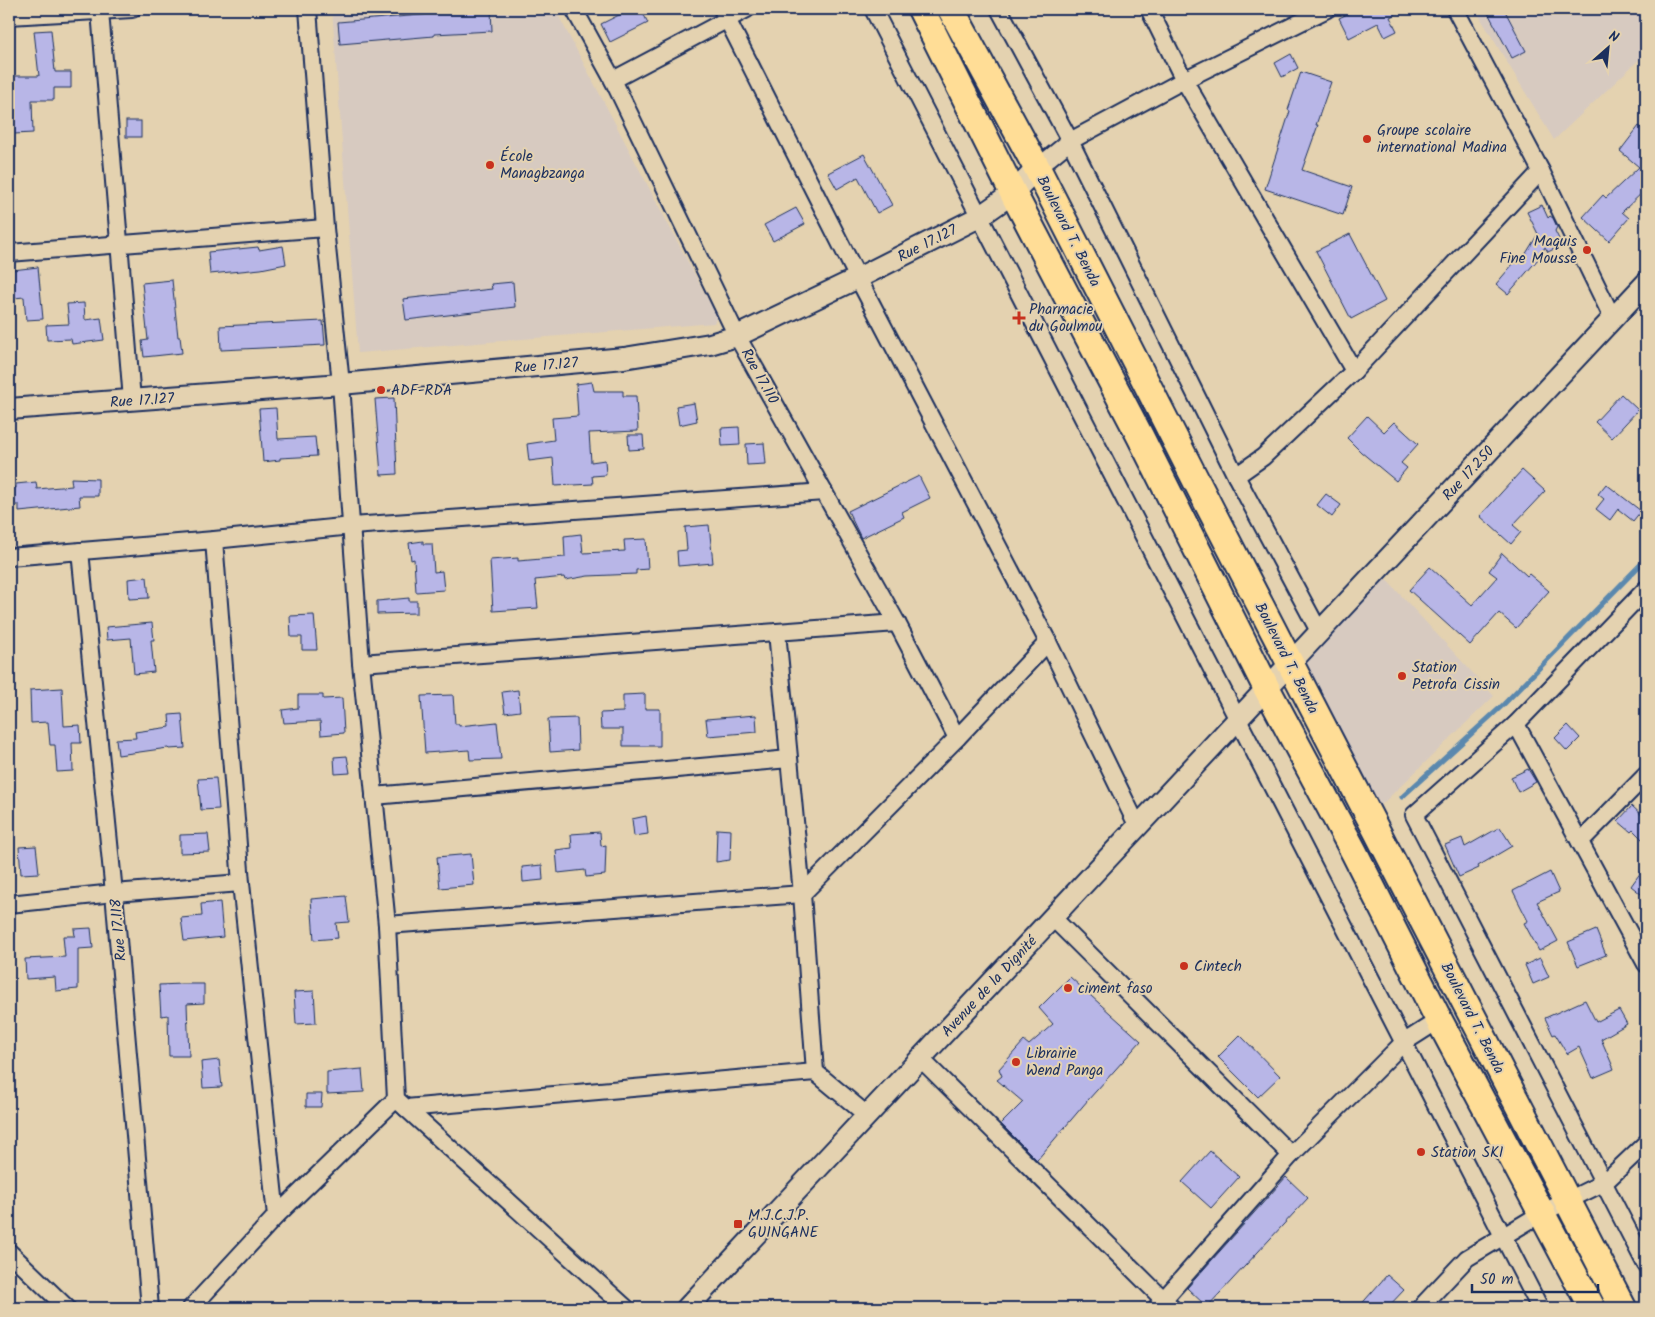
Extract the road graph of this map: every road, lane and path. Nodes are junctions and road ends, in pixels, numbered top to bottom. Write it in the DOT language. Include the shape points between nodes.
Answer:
graph roads {
  1 [pos="132,9"];
  2 [pos="308,9"];
  3 [pos="574,9"];
  4 [pos="747,9"];
  5 [pos="873,9"];
  6 [pos="921,9"];
  7 [pos="952,9"];
  8 [pos="999,9"];
  9 [pos="1149,9"];
  10 [pos="1454,9"];
  11 [pos="100,11"];
  12 [pos="1316,11"];
  13 [pos="725,14"];
  14 [pos="9,16"];
  15 [pos="613,80"];
  16 [pos="1184,80"];
  17 [pos="1070,141"];
  18 [pos="1037,168"];
  19 [pos="1541,171"];
  20 [pos="1013,193"];
  21 [pos="979,217"];
  22 [pos="325,228"];
  23 [pos="118,244"];
  24 [pos="9,253"];
  25 [pos="858,278"];
  26 [pos="1646,283"];
  27 [pos="1613,319"];
  28 [pos="737,336"];
  29 [pos="1354,370"];
  30 [pos="341,384"];
  31 [pos="132,400"];
  32 [pos="9,409"];
  33 [pos="1236,476"];
  34 [pos="824,492"];
  35 [pos="352,526"];
  36 [pos="214,540"];
  37 [pos="80,551"];
  38 [pos="9,557"];
  39 [pos="1646,589"];
  40 [pos="897,623"];
  41 [pos="777,632"];
  42 [pos="1320,633"];
  43 [pos="1048,642"];
  44 [pos="360,663"];
  45 [pos="1290,664"];
  46 [pos="1268,689"];
  47 [pos="1239,720"];
  48 [pos="1516,724"];
  49 [pos="957,738"];
  50 [pos="789,760"];
  51 [pos="1646,775"];
  52 [pos="374,796"];
  53 [pos="1138,827"];
  54 [pos="1580,842"];
  55 [pos="240,883"];
  56 [pos="114,893"];
  57 [pos="802,894"];
  58 [pos="9,904"];
  59 [pos="1053,918"];
  60 [pos="387,925"];
  61 [pos="1646,964"];
  62 [pos="1439,1020"];
  63 [pos="1402,1043"];
  64 [pos="921,1059"];
  65 [pos="815,1072"];
  66 [pos="401,1103"];
  67 [pos="868,1116"];
  68 [pos="1646,1143"];
  69 [pos="1291,1156"];
  70 [pos="1604,1182"];
  71 [pos="1567,1200"];
  72 [pos="1542,1213"];
  73 [pos="276,1216"];
  74 [pos="1502,1235"];
  75 [pos="9,1252"];
  76 [pos="1646,1265"];
  77 [pos="1164,1305"];
  78 [pos="67,1308"];
  79 [pos="150,1308"];
  80 [pos="191,1308"];
  81 [pos="626,1308"];
  82 [pos="688,1308"];
  83 [pos="1420,1308"];
  84 [pos="1540,1308"];
  85 [pos="1592,1308"];
  86 [pos="1623,1308"];
  1 -- 11 [label="street"];
  2 -- 22 [label="street"];
  3 -- 15 [label="street, Rue 17.110"];
  4 -- 13 [label="street"];
  5 -- 21 [label="street"];
  6 -- 20 [label="highway, Boulevard T. Benda"];
  7 -- 18 [label="highway, Boulevard T. Benda"];
  8 -- 17 [label="street"];
  9 -- 16 [label="street"];
  10 -- 19 [label="street"];
  11 -- 14 [label="street"];
  11 -- 23 [label="street"];
  12 -- 16 [label="street"];
  13 -- 15 [label="street"];
  13 -- 25 [label="street"];
  15 -- 28 [label="street, Rue 17.110"];
  16 -- 17 [label="street"];
  16 -- 29 [label="street"];
  17 -- 18 [label="street"];
  17 -- 33 [label="street"];
  18 -- 20 [label="street, Rue 17.127"];
  18 -- 45 [label="highway, Boulevard T. Benda"];
  19 -- 27 [label="street"];
  19 -- 29 [label="street"];
  20 -- 21 [label="street, Rue 17.127"];
  20 -- 46 [label="highway, Boulevard T. Benda"];
  21 -- 25 [label="street, Rue 17.127"];
  21 -- 47 [label="street"];
  22 -- 23 [label="street"];
  22 -- 30 [label="street"];
  23 -- 24 [label="street"];
  23 -- 31 [label="street"];
  25 -- 28 [label="street, Rue 17.127"];
  25 -- 43 [label="street"];
  26 -- 27 [label="street, Rue 17.250"];
  27 -- 42 [label="street, Rue 17.250"];
  28 -- 30 [label="street, Rue 17.127" via="680,350 624,358"];
  28 -- 34 [label="street, Rue 17.110"];
  29 -- 33 [label="street" via="1263,457"];
  30 -- 31 [label="street, Rue 17.127"];
  30 -- 35 [label="street"];
  31 -- 32 [label="street, Rue 17.127"];
  33 -- 42 [label="street"];
  34 -- 35 [label="street"];
  34 -- 40 [label="street, Rue 17.110"];
  35 -- 36 [label="street"];
  35 -- 44 [label="street"];
  36 -- 37 [label="street"];
  36 -- 55 [label="street"];
  37 -- 38 [label="street"];
  37 -- 56 [label="street, Rue 17.118"];
  39 -- 48 [label="street"];
  40 -- 41 [label="street"];
  40 -- 49 [label="street, Rue 17.110"];
  41 -- 44 [label="street"];
  41 -- 50 [label="street"];
  42 -- 45 [label="street, Rue 17.250"];
  43 -- 49 [label="street"];
  43 -- 53 [label="street"];
  44 -- 52 [label="street"];
  45 -- 46 [label="street, Avenue de la Dignité"];
  45 -- 71 [label="highway, Boulevard T. Benda"];
  46 -- 47 [label="street, Avenue de la Dignité"];
  46 -- 62 [label="highway, Boulevard T. Benda"];
  47 -- 53 [label="street, Avenue de la Dignité"];
  47 -- 63 [label="street"];
  48 -- 54 [label="street"];
  48 -- 70 [label="street" via="1414,815"];
  49 -- 57 [label="street"];
  50 -- 52 [label="street"];
  50 -- 57 [label="street"];
  51 -- 54 [label="street"];
  52 -- 60 [label="street"];
  53 -- 59 [label="street, Avenue de la Dignité"];
  54 -- 61 [label="street"];
  55 -- 56 [label="street"];
  55 -- 73 [label="street"];
  56 -- 58 [label="street"];
  56 -- 79 [label="street, Rue 17.118"];
  57 -- 60 [label="street"];
  57 -- 65 [label="street"];
  59 -- 64 [label="street, Avenue de la Dignité"];
  59 -- 69 [label="street"];
  60 -- 66 [label="street"];
  62 -- 63 [label="street"];
  62 -- 72 [label="highway, Boulevard T. Benda"];
  63 -- 69 [label="street"];
  63 -- 74 [label="street"];
  64 -- 67 [label="street, Avenue de la Dignité"];
  64 -- 77 [label="street"];
  65 -- 66 [label="street"];
  65 -- 67 [label="street"];
  66 -- 73 [label="street"];
  66 -- 81 [label="street"];
  67 -- 82 [label="street, Avenue de la Dignité"];
  68 -- 70 [label="street"];
  69 -- 77 [label="street"];
  70 -- 71 [label="street"];
  70 -- 76 [label="street"];
  71 -- 72 [label="street"];
  71 -- 86 [label="highway, Boulevard T. Benda"];
  72 -- 74 [label="street"];
  72 -- 85 [label="highway, Boulevard T. Benda"];
  73 -- 80 [label="street"];
  74 -- 83 [label="street" via="1467,1258"];
  74 -- 84 [label="street"];
  75 -- 78 [label="street"];
}
